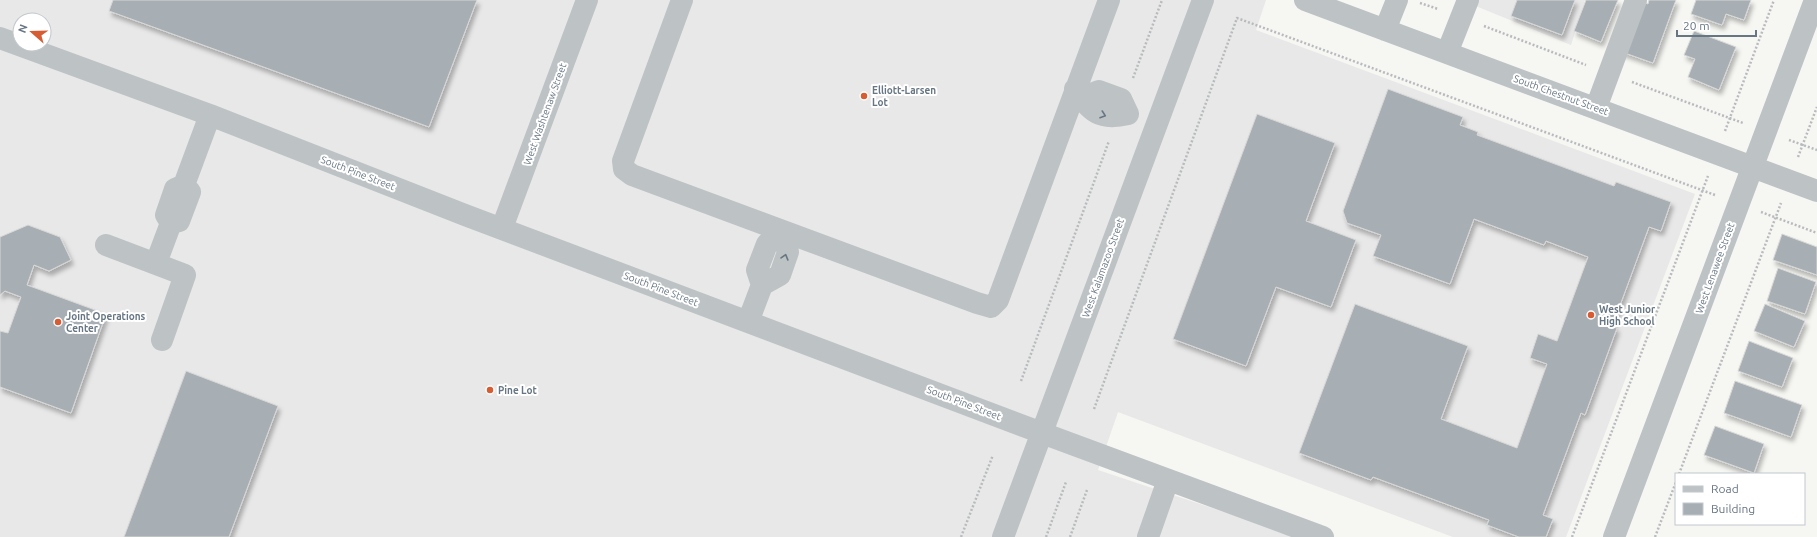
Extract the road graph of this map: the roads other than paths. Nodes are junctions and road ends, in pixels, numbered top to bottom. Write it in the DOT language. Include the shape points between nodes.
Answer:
graph roads {
  1 [pos="587,0"];
  2 [pos="682,0"];
  3 [pos="1109,0"];
  4 [pos="1203,0"];
  5 [pos="1305,0"];
  6 [pos="1397,0"];
  7 [pos="1636,0"];
  8 [pos="1815,0"];
  9 [pos="1464,9"];
  10 [pos="1385,30"];
  11 [pos="0,38"];
  12 [pos="1447,53"];
  13 [pos="1078,93"];
  14 [pos="1596,108"];
  15 [pos="210,115"];
  16 [pos="1156,125"];
  17 [pos="1753,167"];
  18 [pos="1817,191"];
  19 [pos="502,228"];
  20 [pos="780,231"];
  21 [pos="106,244"];
  22 [pos="156,263"];
  23 [pos="748,322"];
  24 [pos="162,340"];
  25 [pos="1042,433"];
  26 [pos="1168,480"];
  27 [pos="1003,537"];
  28 [pos="1148,537"];
  29 [pos="1323,537"];
  30 [pos="1614,537"];
  1 -- 19 [label="street, West Washtenaw Street"];
  2 -- 20 [label="street" via="623,161 624,169 632,175"];
  3 -- 13 [label="street"];
  4 -- 16 [label="street, West Kalamazoo Street"];
  5 -- 10 [label="street, South Chestnut Street"];
  6 -- 10 [label="street"];
  7 -- 14 [label="street"];
  8 -- 17 [label="street, West Lenawee Street"];
  9 -- 12 [label="street"];
  10 -- 12 [label="street, South Chestnut Street"];
  11 -- 15 [label="street, South Pine Street"];
  12 -- 14 [label="street, South Chestnut Street"];
  13 -- 16 [label="street" via="1092,111 1112,118 1123,111"];
  13 -- 20 [label="street" via="998,300 991,307"];
  14 -- 17 [label="street, South Chestnut Street"];
  15 -- 19 [label="street, South Pine Street"];
  15 -- 22 [label="street" via="184,185 175,189 166,215 171,223"];
  16 -- 25 [label="street, West Kalamazoo Street"];
  17 -- 18 [label="street, South Chestnut Street"];
  17 -- 30 [label="street, West Lenawee Street"];
  19 -- 23 [label="street, South Pine Street"];
  20 -- 23 [label="street" via="788,252 780,275 762,285"];
  21 -- 22 [label="street"];
  22 -- 24 [label="street" via="185,275"];
  23 -- 25 [label="street, South Pine Street"];
  25 -- 26 [label="street, South Pine Street"];
  25 -- 27 [label="street, West Kalamazoo Street"];
  26 -- 28 [label="street"];
  26 -- 29 [label="street, South Pine Street"];
}
